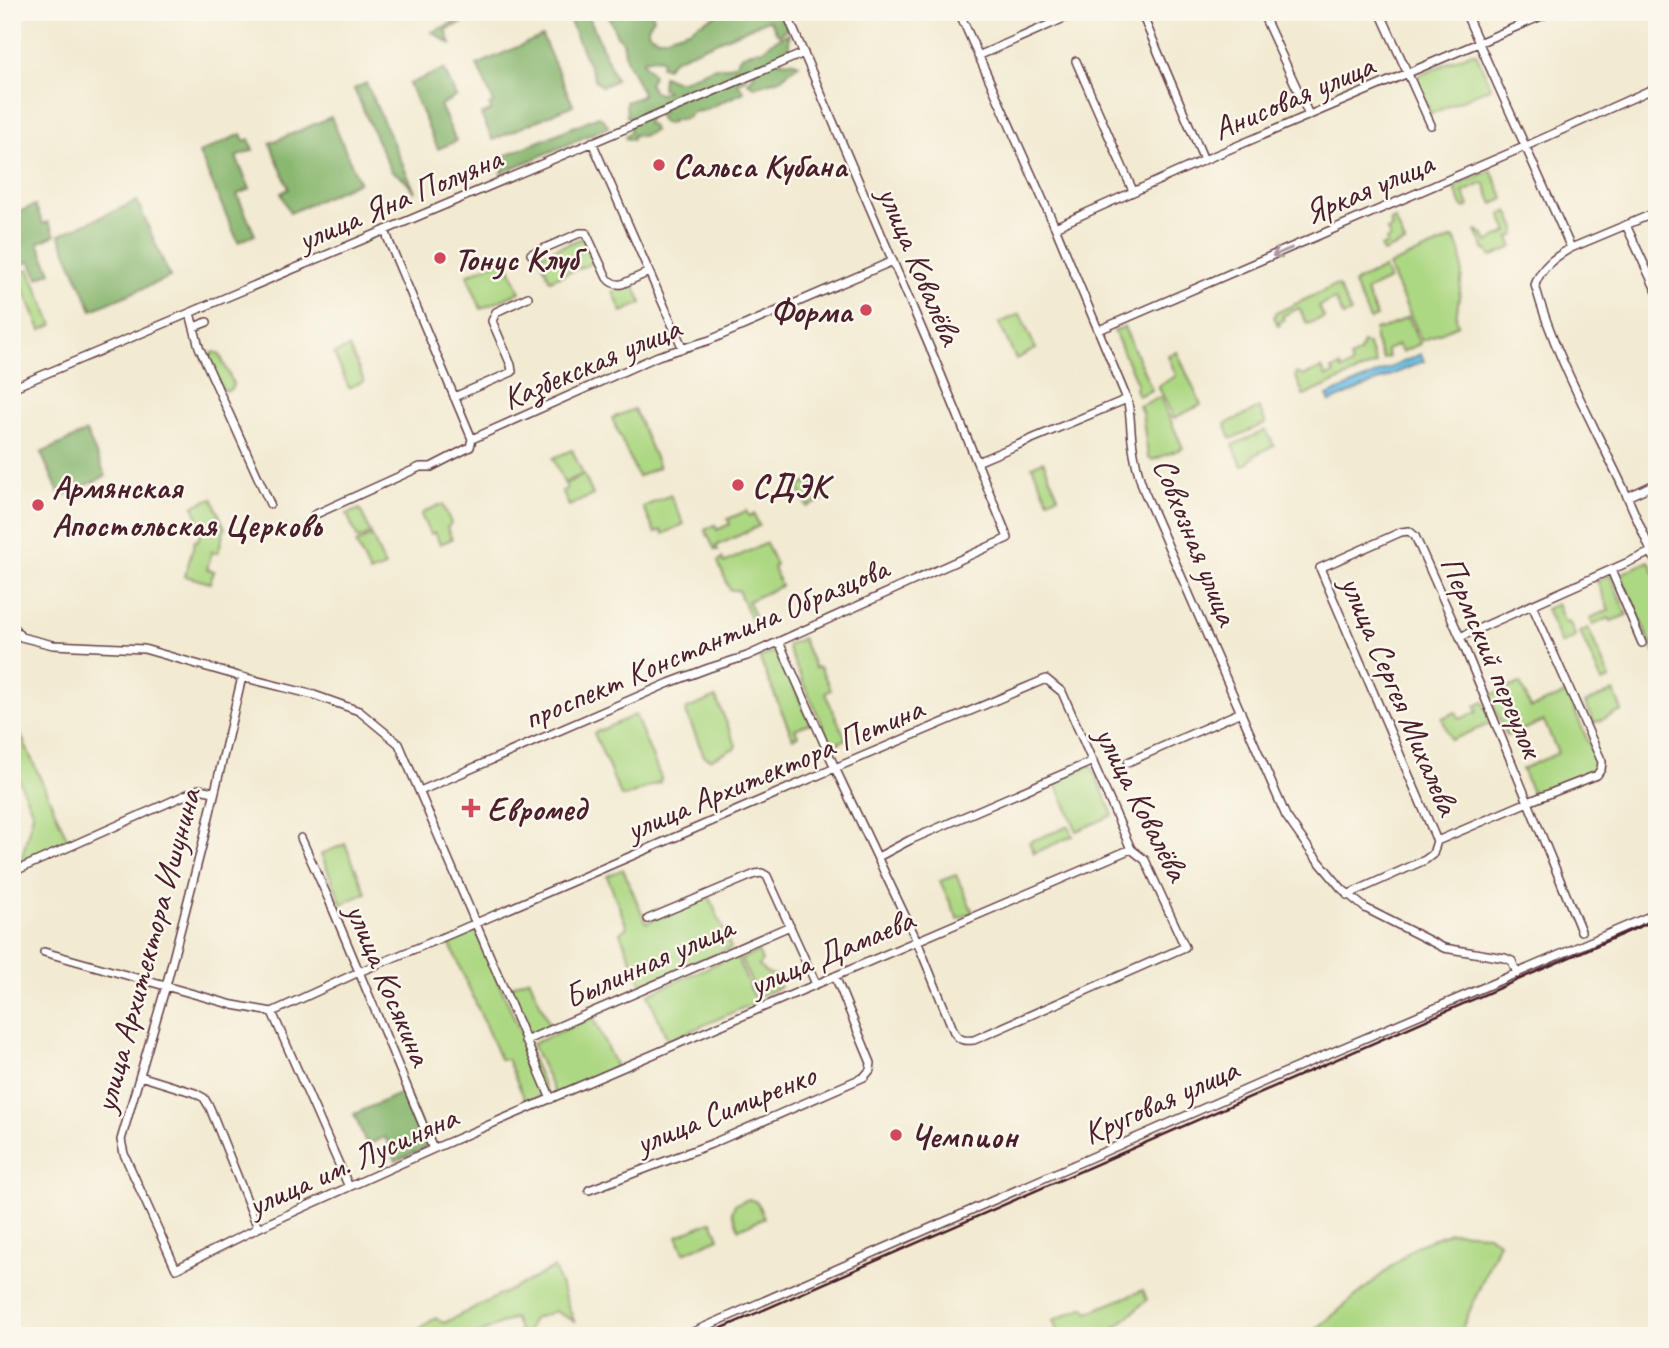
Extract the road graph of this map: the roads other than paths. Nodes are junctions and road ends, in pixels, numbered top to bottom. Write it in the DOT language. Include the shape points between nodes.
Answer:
graph roads {
  1 [pos="786,12"];
  2 [pos="959,12"];
  3 [pos="1079,12"];
  4 [pos="1141,12"];
  5 [pos="1262,12"];
  6 [pos="1380,12"];
  7 [pos="1465,12"];
  8 [pos="1551,12"];
  9 [pos="1479,44"];
  10 [pos="804,53"];
  11 [pos="978,56"];
  12 [pos="1076,61"];
  13 [pos="1408,75"];
  14 [pos="1657,87"];
  15 [pos="1309,115"];
  16 [pos="1431,125"];
  17 [pos="592,142"];
  18 [pos="1524,147"];
  19 [pos="1204,160"];
  20 [pos="1133,191"];
  21 [pos="1657,212"];
  22 [pos="1626,225"];
  23 [pos="1055,227"];
  24 [pos="385,230"];
  25 [pos="1571,247"];
  26 [pos="531,254"];
  27 [pos="893,261"];
  28 [pos="649,272"];
  29 [pos="1657,292"];
  30 [pos="528,297"];
  31 [pos="190,313"];
  32 [pos="207,322"];
  33 [pos="194,327"];
  34 [pos="1099,330"];
  35 [pos="683,349"];
  36 [pos="12,388"];
  37 [pos="454,397"];
  38 [pos="1127,400"];
  39 [pos="472,439"];
  40 [pos="977,461"];
  41 [pos="1657,483"];
  42 [pos="1627,497"];
  43 [pos="270,504"];
  44 [pos="314,515"];
  45 [pos="1008,538"];
  46 [pos="1651,552"];
  47 [pos="1657,565"];
  48 [pos="1321,568"];
  49 [pos="1611,570"];
  50 [pos="1532,605"];
  51 [pos="12,625"];
  52 [pos="21,637"];
  53 [pos="1460,637"];
  54 [pos="12,639"];
  55 [pos="779,642"];
  56 [pos="1642,643"];
  57 [pos="242,677"];
  58 [pos="1053,684"];
  59 [pos="1241,712"];
  60 [pos="1093,761"];
  61 [pos="1128,762"];
  62 [pos="835,768"];
  63 [pos="420,791"];
  64 [pos="214,792"];
  65 [pos="1528,802"];
  66 [pos="301,838"];
  67 [pos="1437,842"];
  68 [pos="1131,849"];
  69 [pos="878,857"];
  70 [pos="15,872"];
  71 [pos="1347,895"];
  72 [pos="1657,913"];
  73 [pos="648,919"];
  74 [pos="476,924"];
  75 [pos="790,926"];
  76 [pos="1581,931"];
  77 [pos="917,941"];
  78 [pos="44,952"];
  79 [pos="359,972"];
  80 [pos="1517,974"];
  81 [pos="835,976"];
  82 [pos="816,984"];
  83 [pos="166,986"];
  84 [pos="272,1012"];
  85 [pos="525,1041"];
  86 [pos="140,1076"];
  87 [pos="551,1099"];
  88 [pos="433,1149"];
  89 [pos="349,1187"];
  90 [pos="589,1189"];
  91 [pos="258,1228"];
  92 [pos="176,1269"];
  93 [pos="684,1336"];
  1 -- 10 [label="street, улица Ковалёва"];
  2 -- 11 [label="street, Совхозная улица"];
  3 -- 11 [label="street"];
  4 -- 19 [label="street"];
  5 -- 15 [label="street"];
  6 -- 13 [label="street"];
  7 -- 9 [label="street"];
  8 -- 9 [label="street, Анисовая улица"];
  9 -- 13 [label="street, Анисовая улица"];
  9 -- 18 [label="street"];
  10 -- 17 [label="street, улица Яна Полуяна"];
  10 -- 27 [label="street, улица Ковалёва"];
  11 -- 23 [label="street, Совхозная улица"];
  12 -- 20 [label="street"];
  13 -- 15 [label="street, Анисовая улица"];
  13 -- 16 [label="street"];
  14 -- 18 [label="street, Яркая улица"];
  15 -- 19 [label="street, Анисовая улица"];
  17 -- 24 [label="street, улица Яна Полуяна"];
  17 -- 28 [label="street"];
  18 -- 25 [label="street"];
  18 -- 34 [label="street, Яркая улица, one-way"];
  19 -- 20 [label="street, Анисовая улица"];
  20 -- 23 [label="street, Анисовая улица"];
  21 -- 22 [label="street"];
  22 -- 25 [label="street"];
  22 -- 29 [label="street"];
  23 -- 34 [label="street, Совхозная улица"];
  24 -- 31 [label="street, улица Яна Полуяна"];
  24 -- 37 [label="street"];
  25 -- 42 [label="street" via="1544,266 1535,285 1576,393"];
  26 -- 28 [label="street" via="586,233 609,281 622,284"];
  27 -- 35 [label="street, Казбекская улица"];
  27 -- 40 [label="street, улица Ковалёва"];
  28 -- 35 [label="street"];
  30 -- 37 [label="street" via="492,318 512,372"];
  31 -- 33 [label="street"];
  31 -- 36 [label="street, улица Яна Полуяна"];
  32 -- 33 [label="street"];
  33 -- 43 [label="street"];
  34 -- 38 [label="street, Совхозная улица"];
  35 -- 39 [label="street, Казбекская улица"];
  37 -- 39 [label="street"];
  38 -- 40 [label="street"];
  38 -- 59 [label="street, Совхозная улица" via="1138,474"];
  39 -- 44 [label="street, Казбекская улица" via="470,447 431,467 420,467"];
  40 -- 45 [label="street, улица Ковалёва"];
  41 -- 42 [label="street"];
  42 -- 46 [label="street"];
  45 -- 55 [label="street, проспект Константина Образцова"];
  46 -- 47 [label="street"];
  46 -- 49 [label="street"];
  48 -- 53 [label="street, Пермский переулок" via="1409,531"];
  48 -- 67 [label="street, улица Сергея Михалева"];
  49 -- 50 [label="street"];
  49 -- 56 [label="street"];
  50 -- 53 [label="street"];
  50 -- 65 [label="street" via="1602,762 1597,775"];
  51 -- 52 [label="street"];
  52 -- 54 [label="street"];
  52 -- 57 [label="street" via="53,645 144,649"];
  53 -- 65 [label="street, Пермский переулок"];
  55 -- 62 [label="street"];
  55 -- 63 [label="street, проспект Константина Образцова" via="657,688"];
  57 -- 63 [label="street" via="359,711 399,744"];
  57 -- 64 [label="street, улица Архитектора Ишунина"];
  58 -- 60 [label="street, улица Ковалёва" via="1062,692"];
  58 -- 62 [label="street, улица Архитектора Петина" via="1046,678"];
  59 -- 61 [label="street"];
  59 -- 71 [label="street, Совхозная улица" via="1286,816"];
  60 -- 68 [label="street, улица Ковалёва"];
  60 -- 69 [label="street"];
  62 -- 69 [label="street"];
  62 -- 74 [label="street, улица Архитектора Петина"];
  63 -- 74 [label="street"];
  64 -- 70 [label="street" via="199,789"];
  64 -- 83 [label="street, улица Архитектора Ишунина"];
  65 -- 67 [label="street"];
  65 -- 76 [label="street, Пермский переулок"];
  66 -- 79 [label="street, улица Косякина"];
  67 -- 71 [label="street" via="1425,860"];
  68 -- 77 [label="street, улица Дамаева"];
  68 -- 77 [label="street, улица Ковалёва" via="1145,860 1185,947 974,1040 962,1041 954,1032"];
  69 -- 77 [label="street"];
  71 -- 80 [label="street, Совхозная улица" via="1444,948 1512,961"];
  72 -- 80 [label="street, Круговая улица"];
  73 -- 75 [label="street" via="762,873"];
  74 -- 79 [label="street, улица Архитектора Петина"];
  74 -- 85 [label="street"];
  75 -- 82 [label="street"];
  75 -- 85 [label="street, Былинная улица"];
  77 -- 81 [label="street, улица Дамаева"];
  78 -- 83 [label="street"];
  79 -- 84 [label="street, улица Архитектора Петина"];
  79 -- 88 [label="street, улица Косякина"];
  80 -- 93 [label="street, Круговая улица"];
  81 -- 82 [label="street, улица Дамаева"];
  81 -- 90 [label="street, улица Симиренко" via="871,1063 864,1077 711,1144"];
  82 -- 87 [label="street, улица Дамаева"];
  83 -- 84 [label="street"];
  83 -- 86 [label="street, улица Архитектора Ишунина"];
  84 -- 89 [label="street"];
  85 -- 87 [label="street"];
  86 -- 91 [label="street" via="204,1098"];
  86 -- 92 [label="street, улица Архитектора Ишунина" via="121,1140"];
  87 -- 88 [label="street, улица им. Лусиняна"];
  88 -- 89 [label="street, улица им. Лусиняна"];
  89 -- 91 [label="street, улица им. Лусиняна"];
  91 -- 92 [label="street, улица им. Лусиняна"];
}
